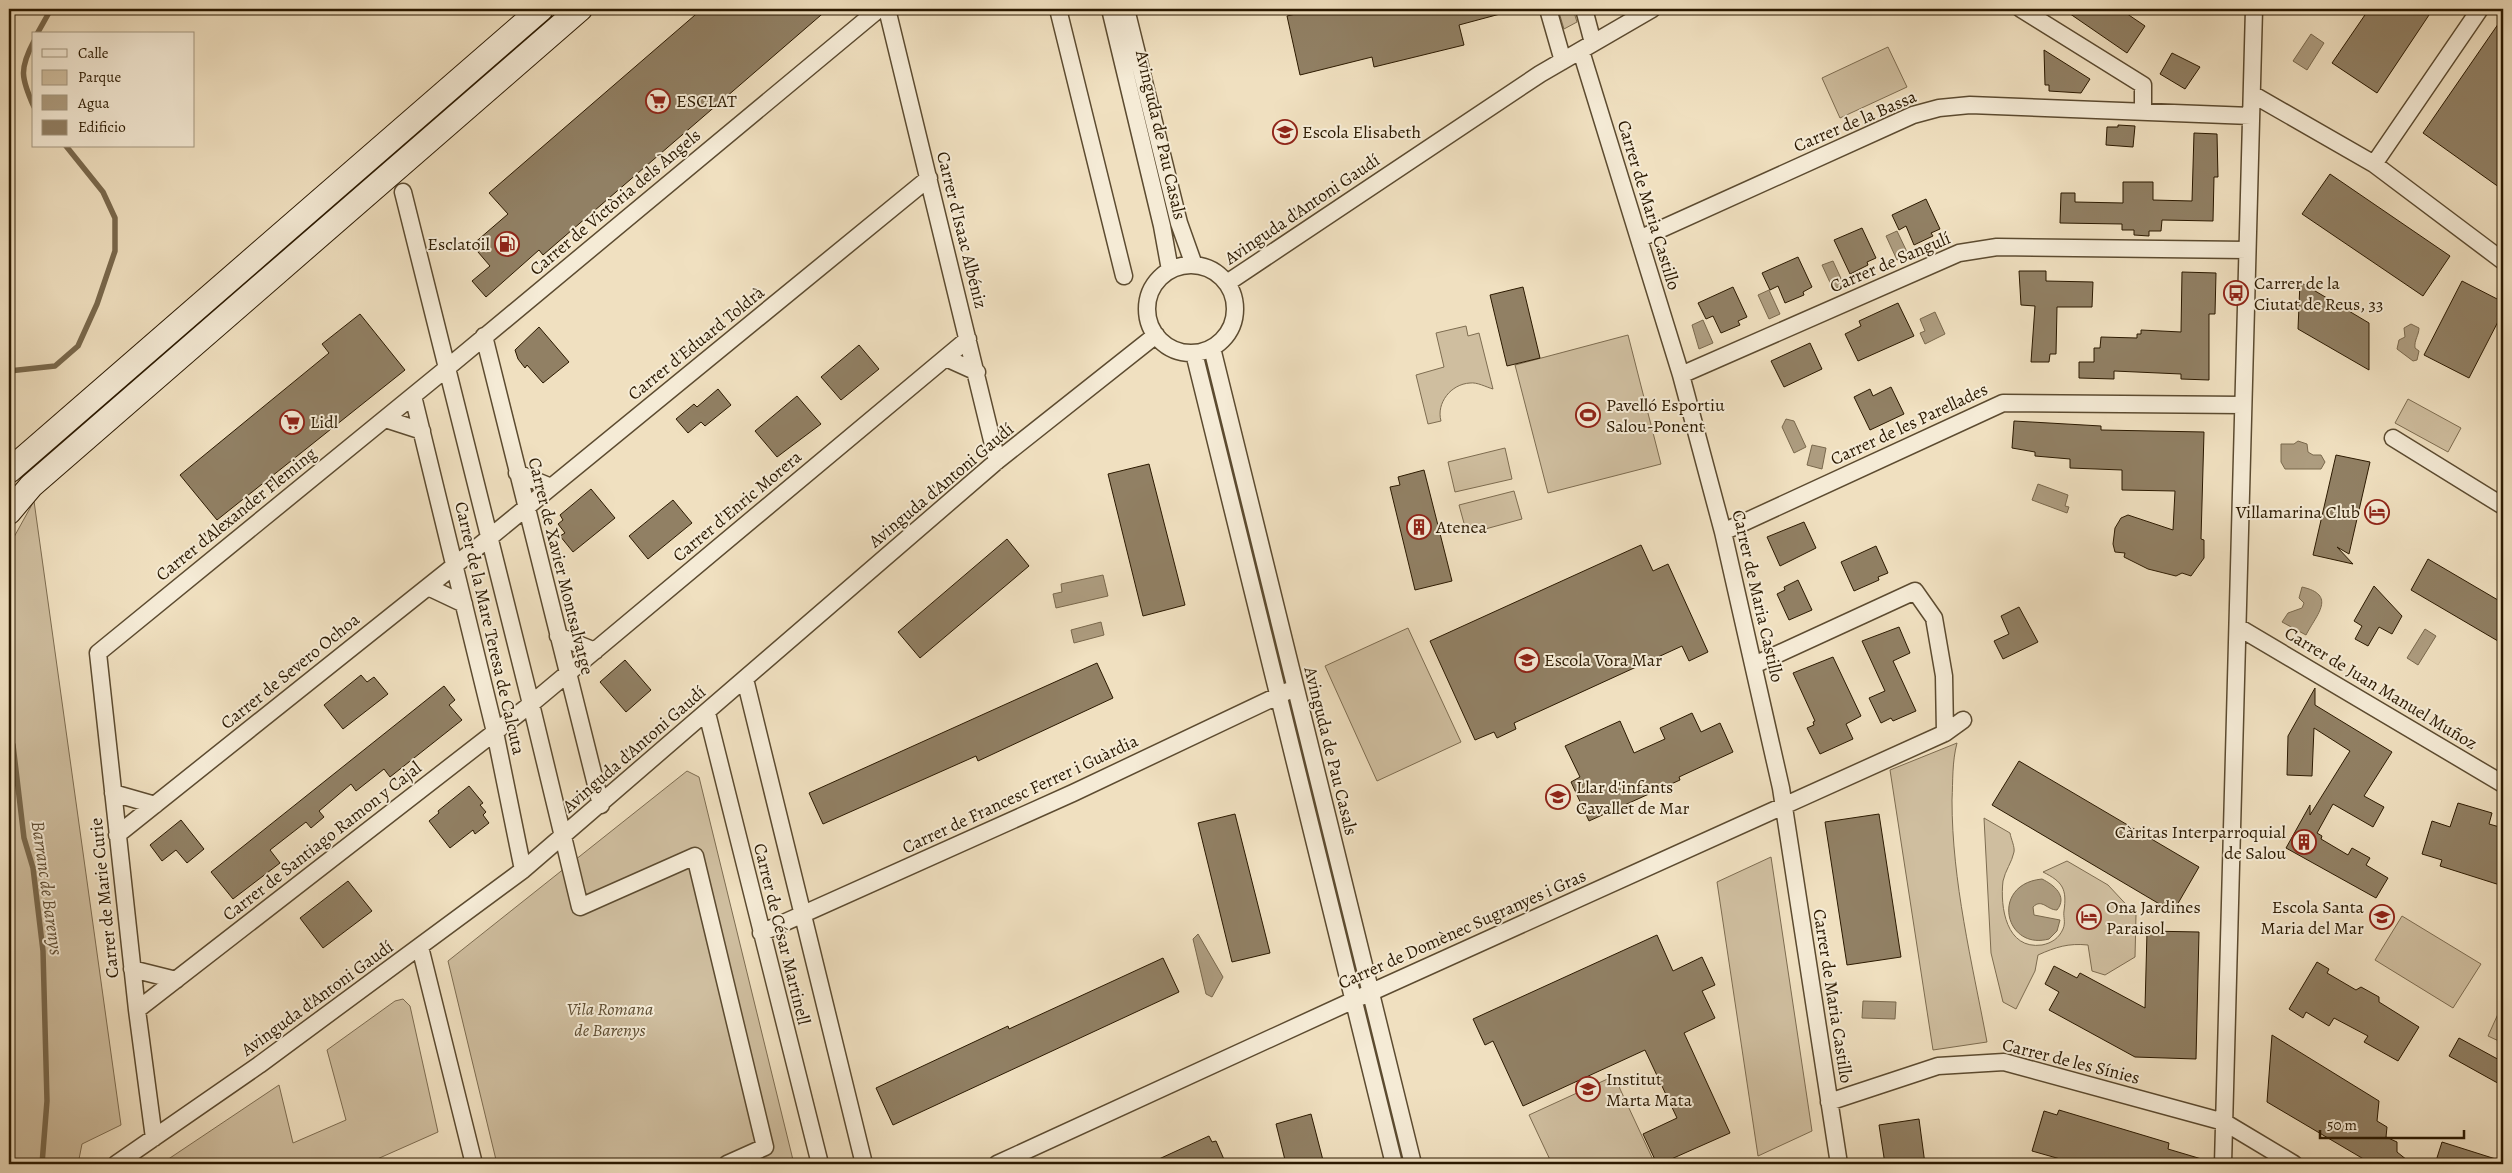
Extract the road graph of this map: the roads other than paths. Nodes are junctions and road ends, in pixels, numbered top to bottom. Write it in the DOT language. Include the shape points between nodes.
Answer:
graph roads {
  1 [pos="541,9"];
  2 [pos="580,9"];
  3 [pos="879,9"];
  4 [pos="887,9"];
  5 [pos="1058,9"];
  6 [pos="1110,9"];
  7 [pos="1126,9"];
  8 [pos="1548,9"];
  9 [pos="1584,9"];
  10 [pos="1652,9"];
  11 [pos="2021,9"];
  12 [pos="2254,9"];
  13 [pos="2480,9"];
  14 [pos="1587,47"];
  15 [pos="1563,61"];
  16 [pos="2252,94"];
  17 [pos="2143,112"];
  18 [pos="2251,116"];
  19 [pos="2374,164"];
  20 [pos="929,178"];
  21 [pos="403,192"];
  22 [pos="1640,238"];
  23 [pos="2247,250"];
  24 [pos="2503,260"];
  25 [pos="1194,265"];
  26 [pos="1170,270"];
  27 [pos="1124,276"];
  28 [pos="1227,283"];
  29 [pos="1156,335"];
  30 [pos="484,336"];
  31 [pos="968,339"];
  32 [pos="1212,348"];
  33 [pos="1194,353"];
  34 [pos="946,358"];
  35 [pos="447,368"];
  36 [pos="976,372"];
  37 [pos="1681,375"];
  38 [pos="413,396"];
  39 [pos="2243,405"];
  40 [pos="385,418"];
  41 [pos="422,431"];
  42 [pos="2393,438"];
  43 [pos="996,460"];
  44 [pos="9,472"];
  45 [pos="517,473"];
  46 [pos="551,487"];
  47 [pos="2503,506"];
  48 [pos="526,508"];
  49 [pos="9,512"];
  50 [pos="1723,532"];
  51 [pos="488,538"];
  52 [pos="455,565"];
  53 [pos="428,587"];
  54 [pos="464,604"];
  55 [pos="2238,627"];
  56 [pos="558,636"];
  57 [pos="594,651"];
  58 [pos="98,653"];
  59 [pos="1754,665"];
  60 [pos="568,673"];
  61 [pos="745,679"];
  62 [pos="1294,688"];
  63 [pos="1279,695"];
  64 [pos="531,704"];
  65 [pos="707,713"];
  66 [pos="1963,720"];
  67 [pos="494,732"];
  68 [pos="1945,733"];
  69 [pos="472,750"];
  70 [pos="501,763"];
  71 [pos="2503,784"];
  72 [pos="113,793"];
  73 [pos="601,804"];
  74 [pos="155,805"];
  75 [pos="1784,805"];
  76 [pos="117,835"];
  77 [pos="562,838"];
  78 [pos="523,870"];
  79 [pos="802,914"];
  80 [pos="761,933"];
  81 [pos="420,947"];
  82 [pos="132,969"];
  83 [pos="176,980"];
  84 [pos="1371,992"];
  85 [pos="1354,1000"];
  86 [pos="137,1010"];
  87 [pos="1829,1102"];
  88 [pos="2224,1122"];
  89 [pos="154,1138"];
  90 [pos="116,1164"];
  91 [pos="474,1164"];
  92 [pos="727,1164"];
  93 [pos="820,1164"];
  94 [pos="864,1164"];
  95 [pos="997,1164"];
  96 [pos="1394,1164"];
  97 [pos="1413,1164"];
  98 [pos="1839,1164"];
  99 [pos="2223,1164"];
  100 [pos="2294,1164"];
  1 -- 44 [label="street"];
  2 -- 49 [label="street" via="31,486"];
  3 -- 30 [label="street, Carrer de Victòria dels Àngels"];
  4 -- 20 [label="street, Carrer d'Isaac Albéniz"];
  5 -- 27 [label="street"];
  6 -- 26 [label="street, Avinguda de Pau Casals"];
  7 -- 25 [label="street, Avinguda de Pau Casals" via="1180,223"];
  8 -- 15 [label="street"];
  9 -- 14 [label="street, Carrer de Maria Castillo"];
  10 -- 14 [label="street, Avinguda d'Antoni Gaudí"];
  11 -- 17 [label="street" via="2143,85"];
  12 -- 16 [label="street"];
  13 -- 19 [label="street"];
  14 -- 15 [label="street, Avinguda d'Antoni Gaudí"];
  14 -- 22 [label="street, Carrer de Maria Castillo"];
  15 -- 28 [label="street, Avinguda d'Antoni Gaudí"];
  16 -- 18 [label="street"];
  16 -- 19 [label="street"];
  17 -- 18 [label="street, Carrer de la Bassa"];
  17 -- 22 [label="street, Carrer de la Bassa" via="2013,105 1939,108 1913,115"];
  18 -- 23 [label="street"];
  19 -- 24 [label="street"];
  20 -- 31 [label="street, Carrer d'Isaac Albéniz"];
  20 -- 46 [label="street, Carrer d'Eduard Toldrà"];
  21 -- 35 [label="street"];
  22 -- 37 [label="street, Carrer de Maria Castillo"];
  23 -- 37 [label="street, Carrer de Sangulí" via="1997,246 1959,253"];
  23 -- 39 [label="street"];
  25 -- 26 [label="street"];
  25 -- 28 [label="street" via="1218,274"];
  26 -- 29 [label="street" via="1157,281 1147,304 1149,320"];
  28 -- 32 [label="street" via="1234,298 1234,323 1226,337"];
  29 -- 33 [label="street" via="1169,347"];
  29 -- 43 [label="street, Avinguda d'Antoni Gaudí"];
  30 -- 35 [label="street, Carrer de Victòria dels Àngels"];
  30 -- 45 [label="street, Carrer de Xavier Montsalvatge"];
  31 -- 34 [label="street, Carrer d'Enric Morera"];
  31 -- 36 [label="street, Carrer d'Isaac Albéniz"];
  32 -- 33 [label="street"];
  32 -- 62 [label="street, Avinguda de Pau Casals"];
  33 -- 63 [label="street, Avinguda de Pau Casals"];
  34 -- 36 [label="street"];
  34 -- 57 [label="street, Carrer d'Enric Morera"];
  35 -- 38 [label="street, Carrer d'Alexander Fleming"];
  35 -- 51 [label="street"];
  36 -- 43 [label="street, Carrer d'Isaac Albéniz"];
  37 -- 50 [label="street, Carrer de Maria Castillo"];
  38 -- 40 [label="street, Carrer d'Alexander Fleming"];
  38 -- 41 [label="street, Carrer de la Mare Teresa de Calcuta"];
  39 -- 50 [label="street, Carrer de les Parellades" via="2003,403"];
  39 -- 55 [label="street"];
  40 -- 41 [label="street"];
  40 -- 58 [label="street, Carrer d'Alexander Fleming"];
  41 -- 52 [label="street, Carrer de la Mare Teresa de Calcuta"];
  42 -- 47 [label="street"];
  43 -- 61 [label="street, Avinguda d'Antoni Gaudí"];
  45 -- 46 [label="street"];
  45 -- 48 [label="street, Carrer de Xavier Montsalvatge"];
  46 -- 48 [label="street, Carrer d'Eduard Toldrà"];
  48 -- 51 [label="street, Carrer d'Eduard Toldrà"];
  48 -- 56 [label="street, Carrer de Xavier Montsalvatge"];
  50 -- 59 [label="street, Carrer de Maria Castillo"];
  51 -- 52 [label="street, Carrer de Severo Ochoa"];
  51 -- 64 [label="street"];
  52 -- 53 [label="street, Carrer de Severo Ochoa"];
  52 -- 54 [label="street, Carrer de la Mare Teresa de Calcuta"];
  53 -- 54 [label="street"];
  53 -- 74 [label="street, Carrer de Severo Ochoa"];
  54 -- 67 [label="street, Carrer de la Mare Teresa de Calcuta"];
  55 -- 71 [label="street, Carrer de Juan Manuel Muñoz"];
  55 -- 88 [label="street"];
  56 -- 57 [label="street"];
  56 -- 60 [label="street, Carrer de Xavier Montsalvatge"];
  57 -- 60 [label="street, Carrer d'Enric Morera"];
  58 -- 72 [label="street, Carrer de Marie Curie"];
  59 -- 68 [label="street" via="1915,590 1934,618 1944,676"];
  59 -- 75 [label="street, Carrer de Maria Castillo"];
  60 -- 64 [label="street, Carrer d'Enric Morera"];
  60 -- 73 [label="street, Carrer de Xavier Montsalvatge"];
  61 -- 65 [label="street, Avinguda d'Antoni Gaudí"];
  61 -- 79 [label="street"];
  62 -- 63 [label="street, Carrer de Francesc Ferrer i Guàrdia"];
  62 -- 84 [label="street, Avinguda de Pau Casals"];
  63 -- 79 [label="street, Carrer de Francesc Ferrer i Guàrdia" via="1073,793"];
  63 -- 85 [label="street, Avinguda de Pau Casals"];
  64 -- 67 [label="street, Carrer de Santiago Ramon y Cajal"];
  64 -- 77 [label="street"];
  65 -- 73 [label="street, Avinguda d'Antoni Gaudí"];
  65 -- 80 [label="street, Carrer de César Martinell"];
  66 -- 68 [label="street, Carrer de Domènec Sugranyes i Gras"];
  67 -- 69 [label="street, Carrer de Santiago Ramon y Cajal"];
  67 -- 70 [label="street, Carrer de la Mare Teresa de Calcuta"];
  68 -- 75 [label="street, Carrer de Domènec Sugranyes i Gras"];
  69 -- 70 [label="street"];
  69 -- 83 [label="street, Carrer de Santiago Ramon y Cajal"];
  70 -- 78 [label="street, Carrer de la Mare Teresa de Calcuta"];
  72 -- 74 [label="street"];
  72 -- 76 [label="street, Carrer de Marie Curie"];
  73 -- 77 [label="street, Avinguda d'Antoni Gaudí"];
  74 -- 76 [label="street, Carrer de Severo Ochoa"];
  75 -- 84 [label="street, Carrer de Domènec Sugranyes i Gras"];
  75 -- 87 [label="street, Carrer de Maria Castillo"];
  76 -- 82 [label="street, Carrer de Marie Curie"];
  77 -- 78 [label="street, Avinguda d'Antoni Gaudí"];
  77 -- 92 [label="street" via="580,907 695,856 765,1147"];
  78 -- 81 [label="street, Avinguda d'Antoni Gaudí"];
  79 -- 80 [label="street, Carrer de Francesc Ferrer i Guàrdia"];
  79 -- 94 [label="street"];
  80 -- 93 [label="street, Carrer de César Martinell"];
  81 -- 89 [label="street, Avinguda d'Antoni Gaudí"];
  81 -- 91 [label="street"];
  82 -- 83 [label="street"];
  82 -- 86 [label="street, Carrer de Marie Curie"];
  83 -- 86 [label="street, Carrer de Santiago Ramon y Cajal"];
  84 -- 85 [label="street, Carrer de Domènec Sugranyes i Gras"];
  84 -- 97 [label="street, Avinguda de Pau Casals"];
  85 -- 95 [label="street, Carrer de Domènec Sugranyes i Gras"];
  85 -- 96 [label="street, Avinguda de Pau Casals"];
  86 -- 89 [label="street, Carrer de Marie Curie"];
  87 -- 88 [label="street, Carrer de les Sínies" via="1938,1066 1994,1061"];
  87 -- 98 [label="street, Carrer de Maria Castillo"];
  88 -- 99 [label="street"];
  88 -- 100 [label="street, Carrer de les Sínies"];
  89 -- 90 [label="street, Avinguda d'Antoni Gaudí"];
}
